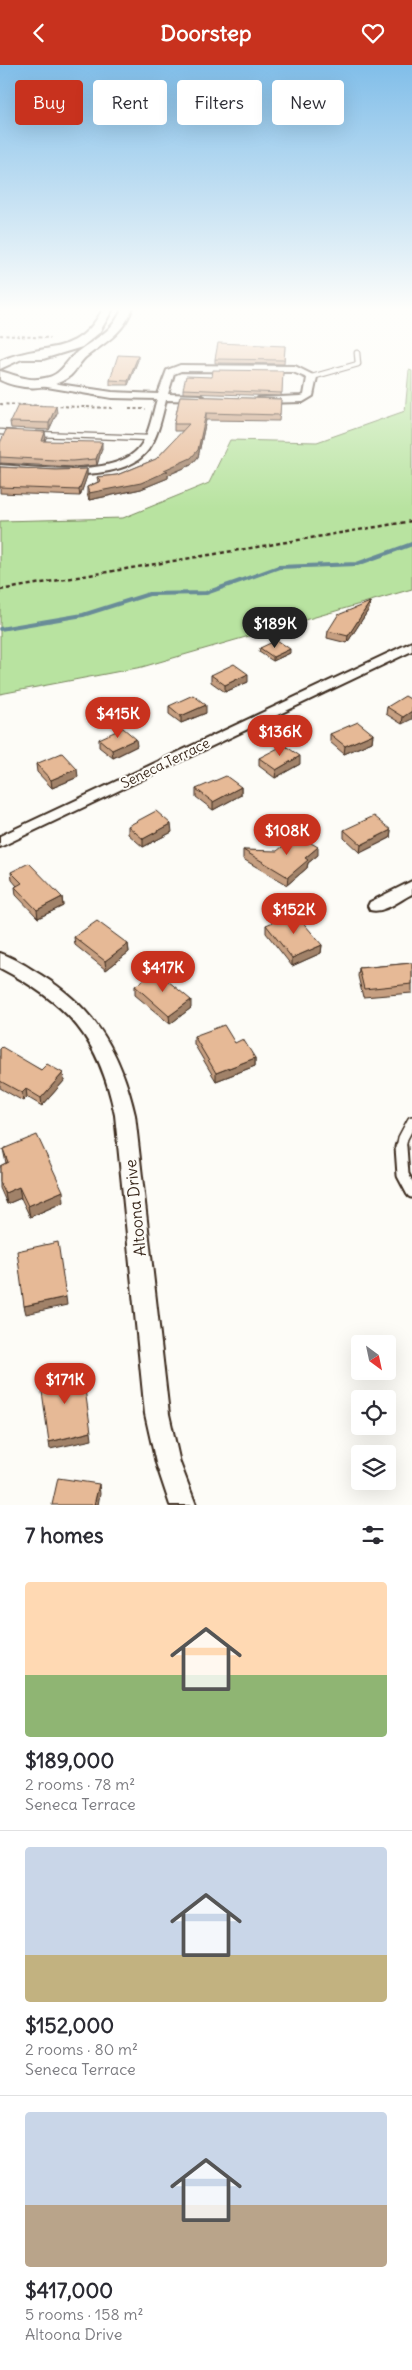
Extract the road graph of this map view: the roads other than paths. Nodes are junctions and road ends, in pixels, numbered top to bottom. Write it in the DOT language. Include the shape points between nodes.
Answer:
graph roads {
  1 [pos="63,374"];
  2 [pos="71,374"];
  3 [pos="169,374"];
  4 [pos="306,374"];
  5 [pos="322,374"];
  6 [pos="0,375"];
  7 [pos="312,377"];
  8 [pos="20,382"];
  9 [pos="35,383"];
  10 [pos="0,384"];
  11 [pos="89,392"];
  12 [pos="162,396"];
  13 [pos="211,398"];
  14 [pos="247,399"];
  15 [pos="0,432"];
  16 [pos="20,433"];
  17 [pos="29,433"];
  18 [pos="148,438"];
  19 [pos="0,468"];
  20 [pos="412,646"];
  21 [pos="0,842"];
  22 [pos="412,887"];
  23 [pos="376,906"];
  24 [pos="0,961"];
  25 [pos="412,1121"];
  26 [pos="412,1192"];
  27 [pos="183,1505"];
  1 -- 9 [label="street"];
  2 -- 11 [label="street"];
  3 -- 12 [label="street"];
  4 -- 7 [label="street"];
  5 -- 7 [label="lane"];
  6 -- 8 [label="street"];
  7 -- 14 [label="street" via="308,396 303,399"];
  8 -- 9 [label="street"];
  8 -- 10 [label="street"];
  9 -- 11 [label="street"];
  11 -- 12 [label="street"];
  12 -- 13 [label="street"];
  12 -- 18 [label="street"];
  15 -- 16 [label="lane"];
  17 -- 18 [label="lane"];
  18 -- 19 [label="street" via="144,450 130,461 108,467 84,471"];
  20 -- 21 [label="street, Seneca Terrace"];
  22 -- 23 [label="street"];
  24 -- 27 [label="street, Altoona Drive" via="61,998 77,1012 95,1033 111,1063 122,1095 158,1414 168,1463"];
  25 -- 26 [label="lane" via="399,1157"];
}
